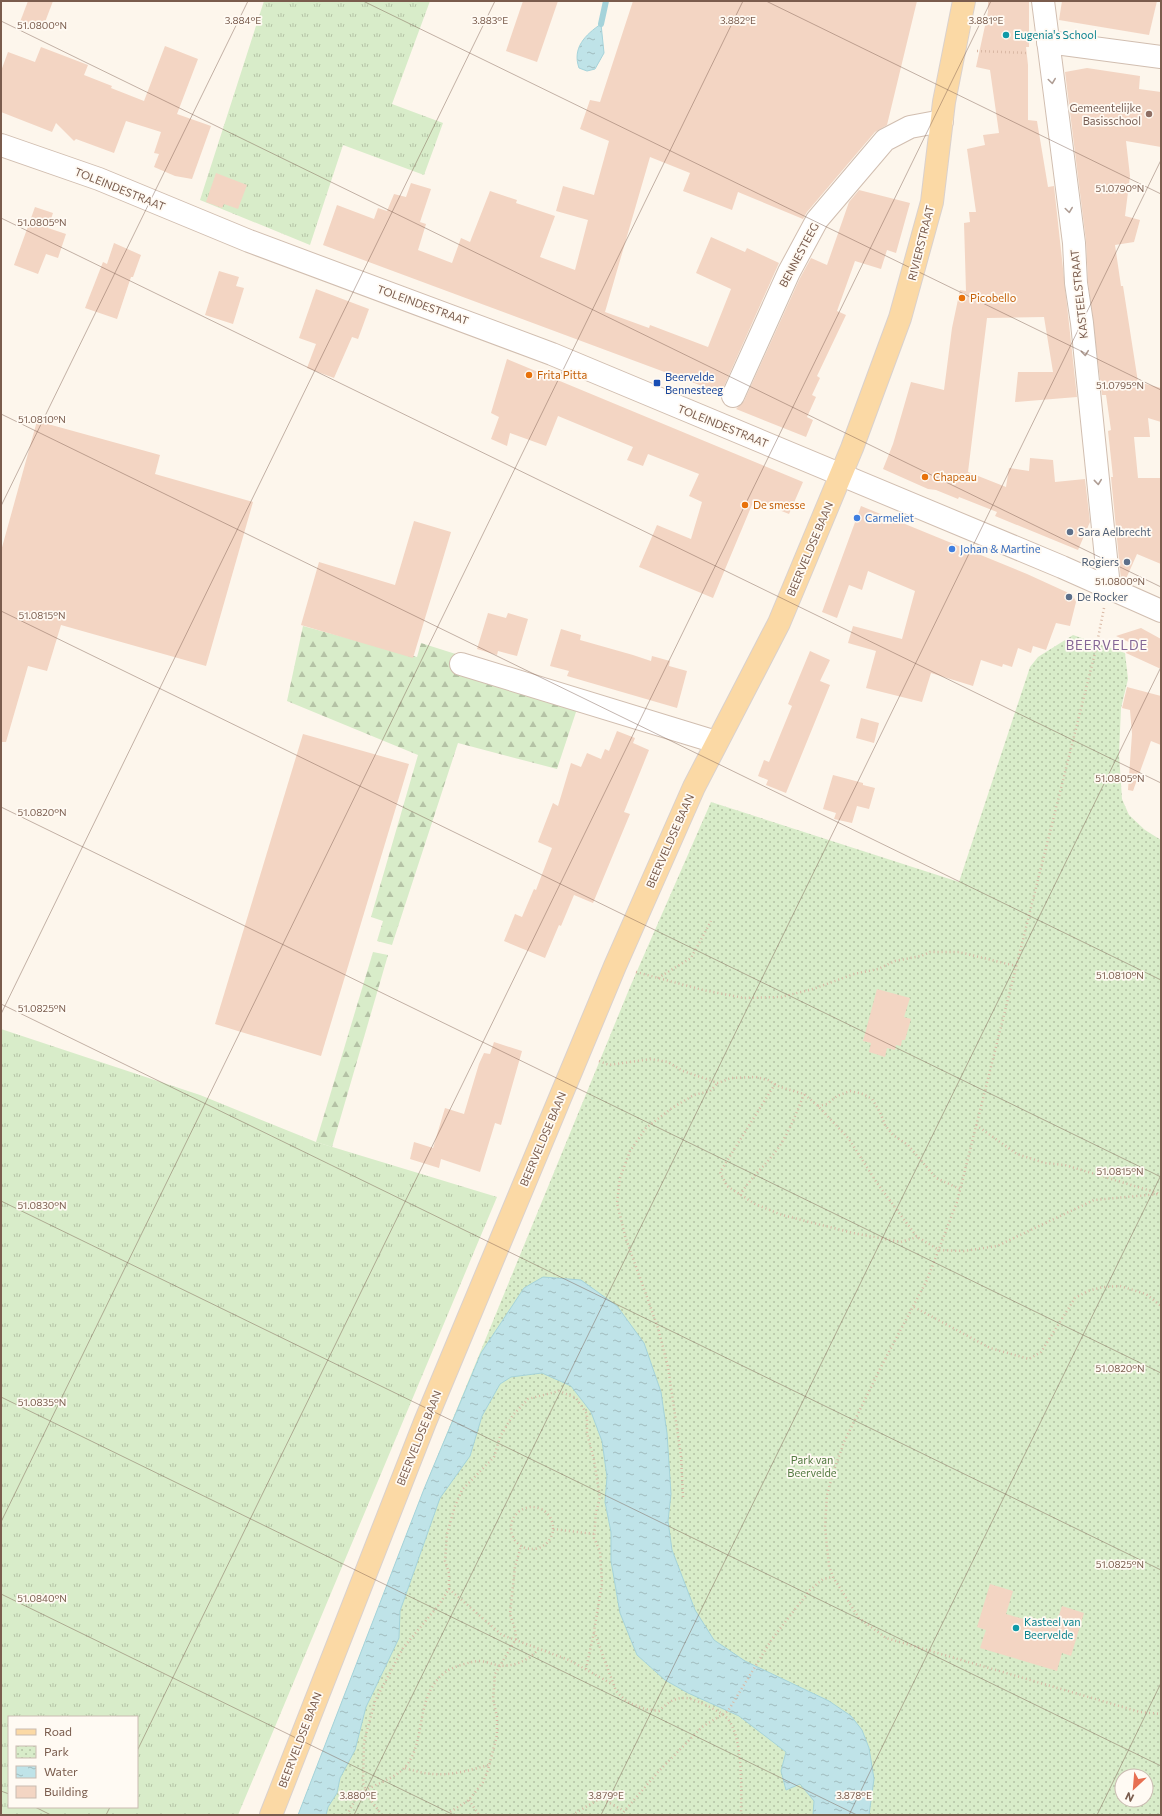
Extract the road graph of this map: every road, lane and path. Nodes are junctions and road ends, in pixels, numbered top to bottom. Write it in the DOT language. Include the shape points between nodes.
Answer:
graph roads {
  1 [pos="964,1"];
  2 [pos="1043,1"];
  3 [pos="1048,47"];
  4 [pos="954,49"];
  5 [pos="1161,57"];
  6 [pos="942,121"];
  7 [pos="1,145"];
  8 [pos="733,396"];
  9 [pos="840,474"];
  10 [pos="1108,587"];
  11 [pos="1161,611"];
  12 [pos="460,664"];
  13 [pos="716,742"];
  14 [pos="711,921"];
  15 [pos="615,966"];
  16 [pos="1016,966"];
  17 [pos="658,978"];
  18 [pos="579,1053"];
  19 [pos="718,1083"];
  20 [pos="775,1084"];
  21 [pos="804,1094"];
  22 [pos="818,1106"];
  23 [pos="976,1125"];
  24 [pos="960,1189"];
  25 [pos="1160,1194"];
  26 [pos="740,1195"];
  27 [pos="917,1237"];
  28 [pos="939,1250"];
  29 [pos="1161,1306"];
  30 [pos="914,1307"];
  31 [pos="683,1497"];
  32 [pos="553,1529"];
  33 [pos="594,1534"];
  34 [pos="521,1546"];
  35 [pos="833,1577"];
  36 [pos="449,1589"];
  37 [pos="594,1631"];
  38 [pos="516,1639"];
  39 [pos="538,1650"];
  40 [pos="499,1665"];
  41 [pos="586,1669"];
  42 [pos="613,1684"];
  43 [pos="1161,1714"];
  44 [pos="723,1715"];
  45 [pos="489,1765"];
  46 [pos="405,1768"];
  47 [pos="366,1790"];
  48 [pos="469,1800"];
  49 [pos="624,1811"];
  50 [pos="271,1815"];
  51 [pos="347,1815"];
  52 [pos="382,1815"];
  53 [pos="448,1815"];
  54 [pos="479,1815"];
  55 [pos="572,1815"];
  56 [pos="620,1815"];
  57 [pos="741,1815"];
  1 -- 4 [label="main road, RIVIERSTRAAT"];
  2 -- 3 [label="street, KASTEELSTRAAT"];
  3 -- 4 [label="path" via="982,52"];
  3 -- 5 [label="street"];
  3 -- 10 [label="street, KASTEELSTRAAT, one-way" via="1074,243"];
  4 -- 6 [label="main road, RIVIERSTRAAT"];
  6 -- 8 [label="street, BENNESTEEG" via="910,127 885,140 817,220 789,272"];
  6 -- 9 [label="main road, RIVIERSTRAAT" via="932,202 910,287"];
  7 -- 9 [label="street, TOLEINDESTRAAT" via="99,179 249,241 552,354"];
  9 -- 10 [label="street, TOLEINDESTRAAT"];
  9 -- 13 [label="main road, BEERVELDSE BAAN" via="779,623"];
  10 -- 11 [label="street, TOLEINDESTRAAT"];
  10 -- 16 [label="path" via="1095,653"];
  12 -- 13 [label="street"];
  13 -- 15 [label="main road, BEERVELDSE BAAN"];
  14 -- 17 [label="path" via="691,958"];
  15 -- 17 [label="path"];
  15 -- 18 [label="main road, BEERVELDSE BAAN"];
  16 -- 17 [label="path" via="958,952 930,952 781,998 744,998"];
  16 -- 23 [label="path"];
  18 -- 19 [label="path" via="609,1064 652,1060 668,1062 683,1071"];
  18 -- 50 [label="main road, BEERVELDSE BAAN" via="425,1422"];
  19 -- 20 [label="path" via="731,1078 756,1077"];
  19 -- 31 [label="path" via="710,1091 694,1095 672,1108 646,1128 630,1151 620,1178 617,1203 625,1236 658,1328 668,1367 681,1456"];
  20 -- 21 [label="path"];
  20 -- 26 [label="path" via="720,1172 726,1186"];
  21 -- 22 [label="path"];
  21 -- 26 [label="path" via="779,1147"];
  22 -- 24 [label="path" via="850,1091 872,1099 893,1135 908,1145 936,1178"];
  22 -- 27 [label="path" via="848,1139"];
  23 -- 24 [label="path"];
  23 -- 25 [label="path" via="1017,1154 1045,1163 1065,1165"];
  24 -- 28 [label="path"];
  25 -- 28 [label="path" via="1094,1200 997,1246 964,1251"];
  26 -- 27 [label="path" via="755,1204 782,1214 853,1233 901,1242"];
  27 -- 28 [label="path"];
  28 -- 30 [label="path"];
  29 -- 30 [label="path" via="1146,1294 1120,1286 1088,1291 1074,1298 1041,1352 1029,1359 990,1348"];
  30 -- 35 [label="path" via="858,1413 833,1473 825,1527 829,1566"];
  32 -- 33 [label="path"];
  32 -- 34 [label="path" via="546,1544 530,1549"];
  32 -- 34 [label="path" via="548,1514 542,1510 526,1508 514,1518 512,1525 515,1541"];
  33 -- 36 [label="path" via="600,1498 587,1433 587,1414 576,1398 559,1391 528,1399 513,1415 500,1437 494,1458 462,1490 454,1506 447,1534 445,1561 450,1573"];
  33 -- 37 [label="path" via="600,1552 602,1584"];
  34 -- 38 [label="path" via="510,1614"];
  35 -- 43 [label="path" via="859,1618 886,1638 1140,1712"];
  35 -- 44 [label="path" via="823,1579 810,1590 772,1639 728,1711"];
  36 -- 38 [label="path" via="502,1635"];
  36 -- 47 [label="path" via="403,1648 376,1701 364,1742 363,1783"];
  37 -- 41 [label="path"];
  37 -- 42 [label="path"];
  38 -- 39 [label="path"];
  38 -- 40 [label="path"];
  39 -- 40 [label="path" via="531,1657 518,1663"];
  39 -- 41 [label="path" via="569,1660"];
  40 -- 45 [label="path" via="495,1674 493,1699 497,1735"];
  40 -- 46 [label="path" via="478,1660 448,1670 439,1679 423,1707 418,1738"];
  41 -- 42 [label="path"];
  42 -- 44 [label="path" via="627,1702 645,1709 659,1711 672,1699 689,1698"];
  44 -- 49 [label="path" via="702,1727"];
  44 -- 57 [label="path" via="727,1718 739,1746"];
  45 -- 46 [label="path" via="445,1775"];
  45 -- 48 [label="path" via="483,1782"];
  46 -- 47 [label="path"];
  47 -- 51 [label="path" via="360,1791"];
  47 -- 52 [label="path"];
  48 -- 53 [label="path"];
  48 -- 54 [label="path"];
  49 -- 55 [label="path" via="601,1798"];
  49 -- 56 [label="path"];
}
